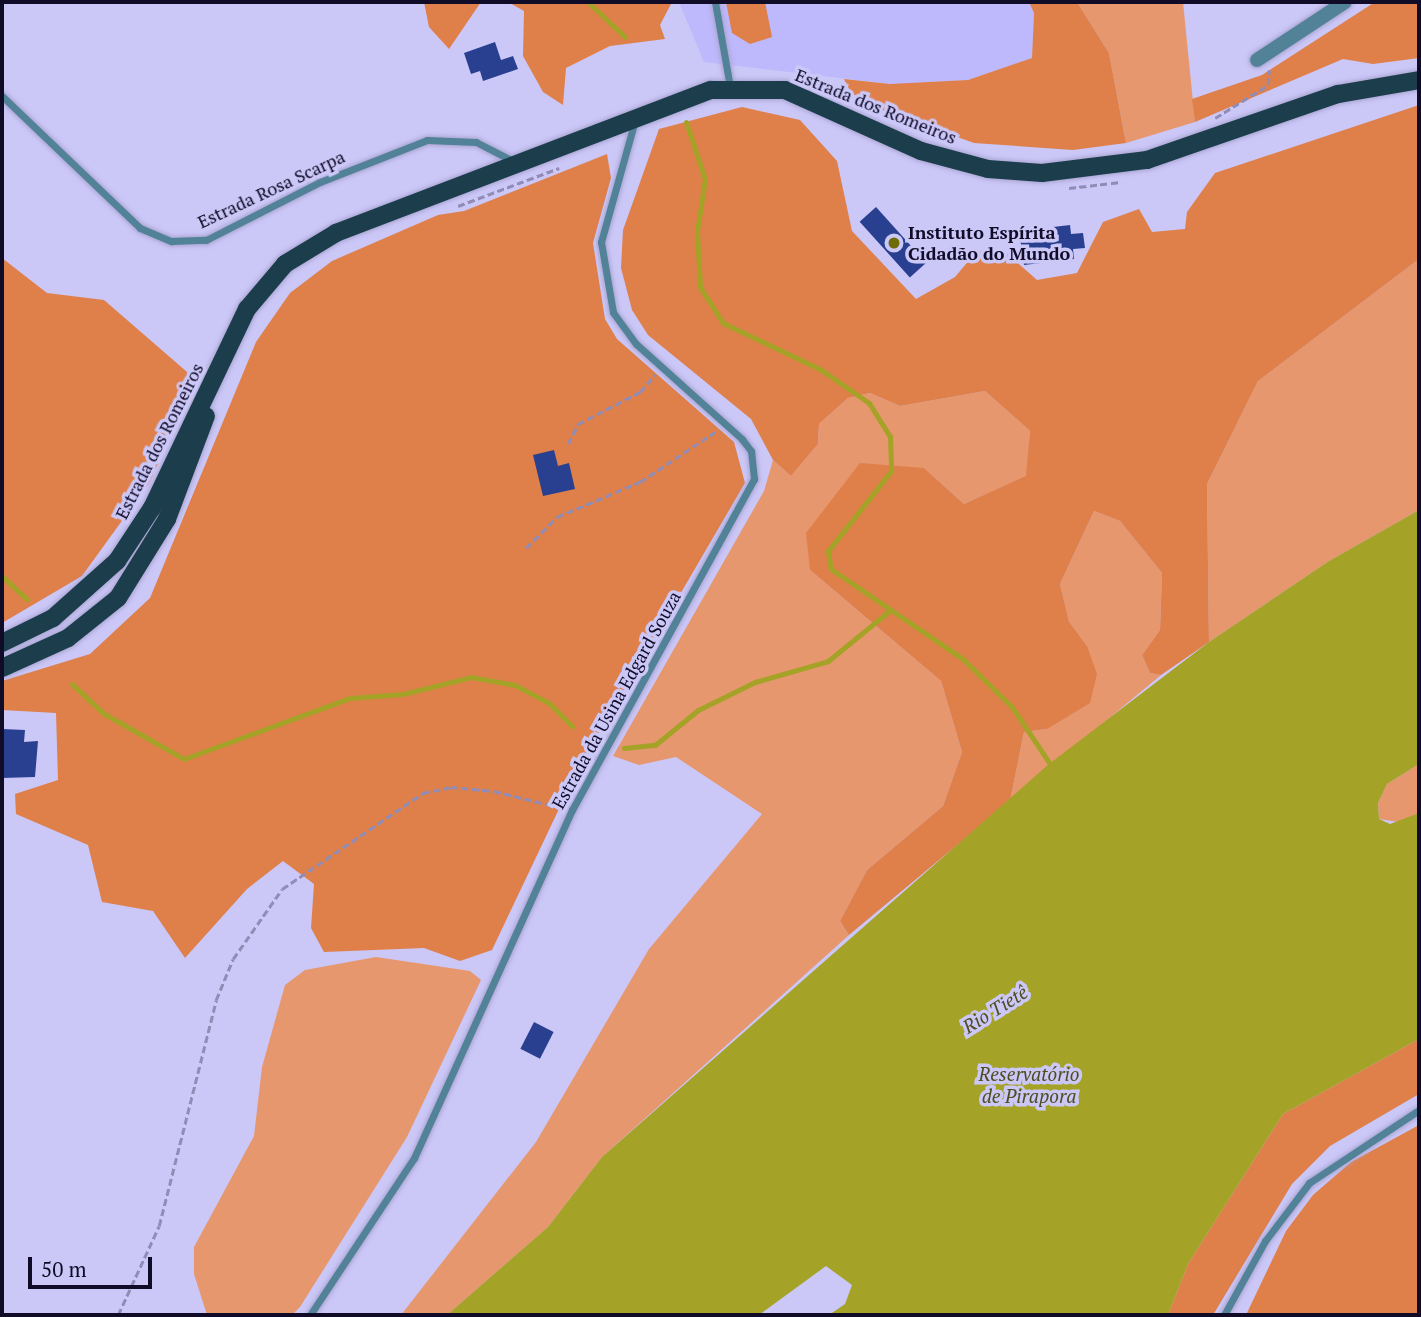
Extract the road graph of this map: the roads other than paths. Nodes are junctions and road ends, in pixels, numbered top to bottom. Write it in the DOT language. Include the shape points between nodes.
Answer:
graph roads {
  1 [pos="715,2"];
  2 [pos="1345,2"];
  3 [pos="1257,60"];
  4 [pos="1419,80"];
  5 [pos="730,87"];
  6 [pos="2,96"];
  7 [pos="637,115"];
  8 [pos="516,163"];
  9 [pos="223,359"];
  10 [pos="2,643"];
  11 [pos="2,668"];
  12 [pos="1419,1110"];
  13 [pos="310,1315"];
  14 [pos="1224,1315"];
  1 -- 5 [label="lane"];
  2 -- 3 [label="street"];
  4 -- 5 [label="main road, Estrada dos Romeiros" via="1338,94 1213,139 1095,170 988,169 921,151 796,94"];
  5 -- 7 [label="main road, Estrada dos Romeiros"];
  6 -- 8 [label="lane, Estrada Rosa Scarpa" via="140,228 172,241 206,240 320,182 427,140 476,142"];
  7 -- 8 [label="main road, Estrada dos Romeiros"];
  7 -- 13 [label="lane, Estrada da Usina Edgard Souza" via="601,262 613,313 662,368 751,451 748,495 572,810 414,1158"];
  8 -- 9 [label="main road, Estrada dos Romeiros" via="310,246 264,284"];
  9 -- 10 [label="main road, Estrada dos Romeiros" via="152,508 117,561 53,618"];
  9 -- 11 [label="main road, Estrada dos Romeiros" via="195,453 137,574 68,638"];
  12 -- 14 [label="lane" via="1309,1183 1265,1241"];
}
